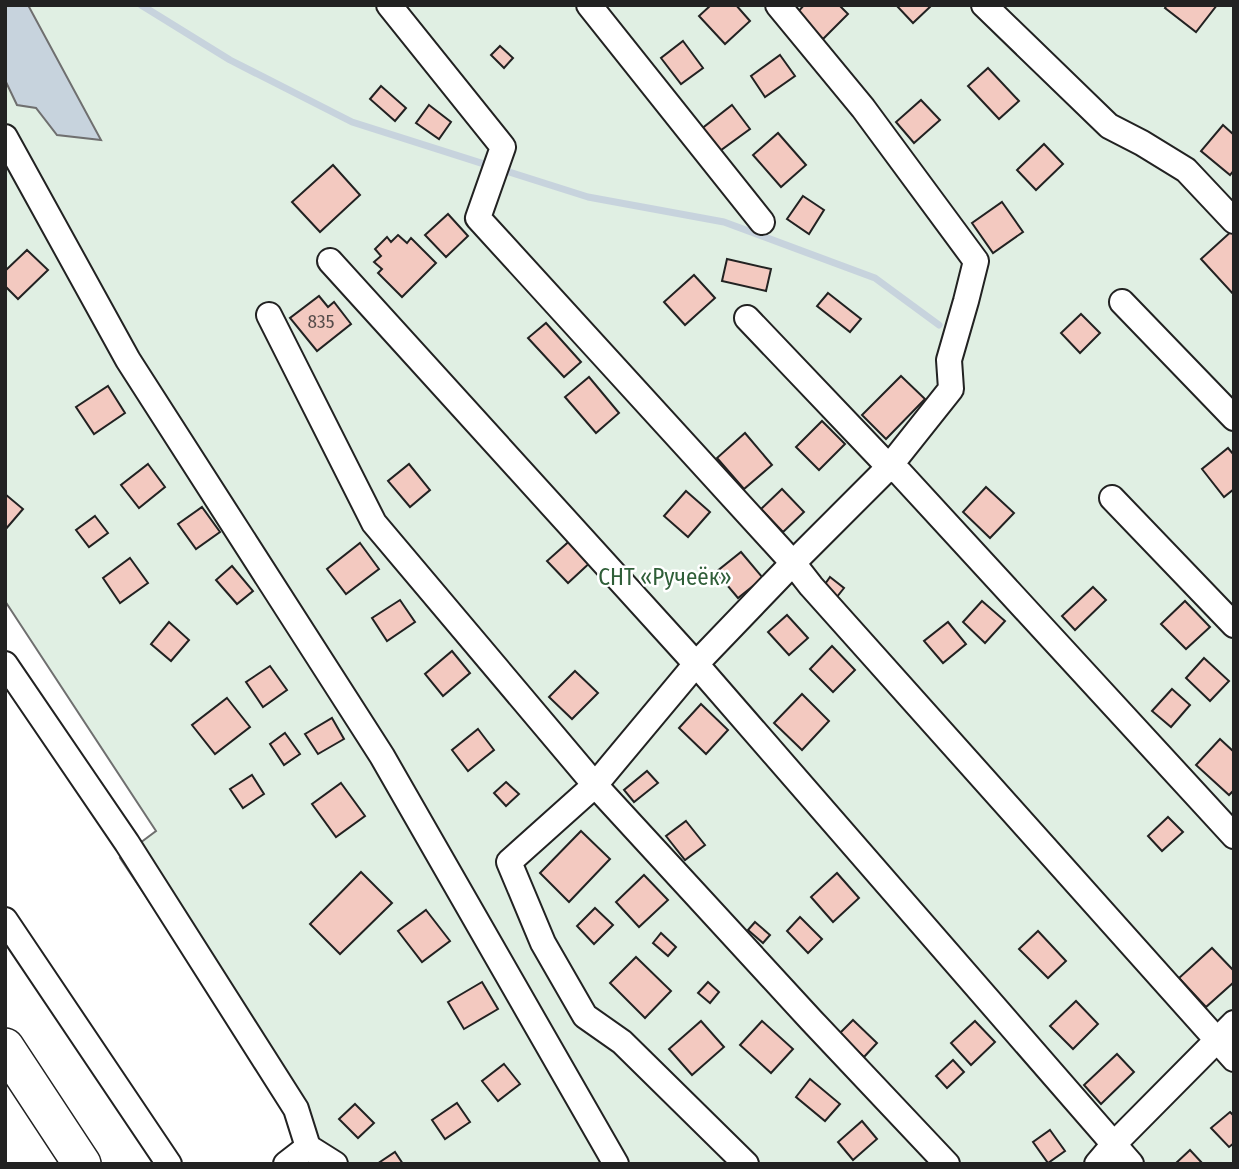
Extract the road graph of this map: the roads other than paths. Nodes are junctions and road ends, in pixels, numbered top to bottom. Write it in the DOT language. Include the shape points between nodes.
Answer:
graph roads {
  1 [pos="389,5"];
  2 [pos="589,5"];
  3 [pos="778,5"];
  4 [pos="984,5"];
  5 [pos="5,137"];
  6 [pos="1234,221"];
  7 [pos="762,222"];
  8 [pos="330,261"];
  9 [pos="1122,302"];
  10 [pos="269,315"];
  11 [pos="747,318"];
  12 [pos="1234,418"];
  13 [pos="889,467"];
  14 [pos="1112,498"];
  15 [pos="793,563"];
  16 [pos="1234,625"];
  17 [pos="5,664"];
  18 [pos="696,664"];
  19 [pos="595,785"];
  20 [pos="1234,836"];
  21 [pos="5,919"];
  22 [pos="1228,1041"];
  23 [pos="5,1047"];
  24 [pos="1114,1144"];
  25 [pos="308,1147"];
  26 [pos="82,1164"];
  27 [pos="169,1164"];
  28 [pos="286,1164"];
  29 [pos="335,1164"];
  30 [pos="616,1164"];
  31 [pos="746,1164"];
  32 [pos="947,1164"];
  33 [pos="1097,1164"];
  34 [pos="1131,1164"];
  1 -- 15 [label="street" via="503,147 478,218"];
  2 -- 7 [label="street"];
  3 -- 13 [label="street" via="863,108 976,261 948,360 951,389"];
  4 -- 6 [label="street" via="1109,126 1186,170"];
  5 -- 30 [label="street" via="128,360 382,755"];
  8 -- 18 [label="street"];
  9 -- 12 [label="street"];
  10 -- 19 [label="street" via="374,523"];
  11 -- 13 [label="street"];
  13 -- 15 [label="street"];
  13 -- 20 [label="street" via="900,473"];
  14 -- 16 [label="street"];
  15 -- 18 [label="street"];
  15 -- 22 [label="street"];
  17 -- 25 [label="street" via="127,843 296,1108"];
  18 -- 19 [label="street"];
  18 -- 24 [label="street"];
  19 -- 31 [label="street" via="509,862 543,943 585,1016 622,1042"];
  19 -- 32 [label="street"];
  21 -- 27 [label="street"];
  22 -- 24 [label="street"];
  23 -- 26 [label="highway"];
  24 -- 33 [label="street"];
  24 -- 34 [label="street"];
  25 -- 28 [label="street"];
  25 -- 29 [label="street"];
}
